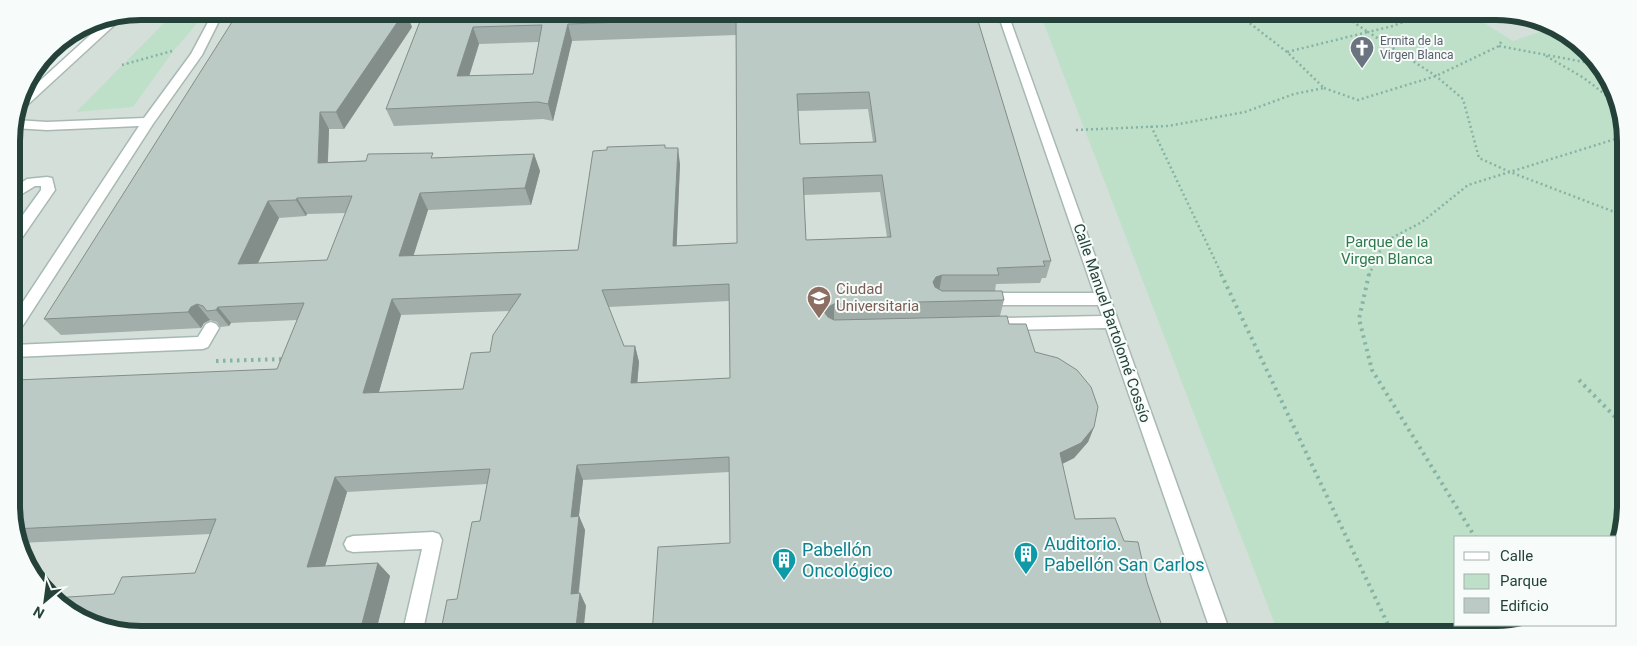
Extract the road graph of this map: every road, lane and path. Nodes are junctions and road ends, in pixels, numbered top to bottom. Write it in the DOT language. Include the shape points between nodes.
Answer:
graph roads {
  1 [pos="217,20"];
  2 [pos="1005,20"];
  3 [pos="1246,20"];
  4 [pos="1350,20"];
  5 [pos="1407,20"];
  6 [pos="109,24"];
  7 [pos="1368,32"];
  8 [pos="1502,40"];
  9 [pos="1499,46"];
  10 [pos="174,50"];
  11 [pos="1287,52"];
  12 [pos="1543,54"];
  13 [pos="1588,62"];
  14 [pos="122,65"];
  15 [pos="1436,76"];
  16 [pos="1324,88"];
  17 [pos="29,95"];
  18 [pos="1609,97"];
  19 [pos="148,122"];
  20 [pos="21,124"];
  21 [pos="1151,126"];
  22 [pos="1076,130"];
  23 [pos="1617,139"];
  24 [pos="1510,172"];
  25 [pos="20,190"];
  26 [pos="1617,213"];
  27 [pos="20,230"];
  28 [pos="967,299"];
  29 [pos="1103,299"];
  30 [pos="20,318"];
  31 [pos="1111,322"];
  32 [pos="982,325"];
  33 [pos="211,328"];
  34 [pos="20,351"];
  35 [pos="1579,380"];
  36 [pos="1617,419"];
  37 [pos="1475,536"];
  38 [pos="353,544"];
  39 [pos="414,626"];
  40 [pos="1219,626"];
  41 [pos="1389,626"];
  1 -- 19 [label="street" via="198,54"];
  2 -- 29 [label="street, Calle Manuel Bartolomé Cossío"];
  3 -- 11 [label="path"];
  4 -- 7 [label="path"];
  5 -- 7 [label="path"];
  6 -- 17 [label="street"];
  7 -- 11 [label="path"];
  7 -- 15 [label="path"];
  8 -- 9 [label="path"];
  9 -- 12 [label="path"];
  9 -- 15 [label="path"];
  10 -- 14 [label="path"];
  11 -- 16 [label="path"];
  12 -- 13 [label="path"];
  12 -- 18 [label="path" via="1584,78"];
  15 -- 16 [label="path" via="1358,100"];
  15 -- 24 [label="path" via="1463,99 1479,158"];
  16 -- 21 [label="path" via="1294,94 1245,112 1168,126"];
  19 -- 20 [label="street"];
  19 -- 30 [label="street"];
  21 -- 22 [label="path"];
  21 -- 41 [label="path"];
  23 -- 24 [label="path"];
  24 -- 26 [label="path"];
  24 -- 37 [label="path" via="1468,185 1422,222 1384,242 1368,279 1359,319 1372,370"];
  25 -- 27 [label="street" via="32,182 47,181 48,190"];
  28 -- 29 [label="street"];
  29 -- 31 [label="street, Calle Manuel Bartolomé Cossío"];
  31 -- 32 [label="street"];
  31 -- 40 [label="street, Calle Manuel Bartolomé Cossío"];
  33 -- 34 [label="street" via="203,343"];
  35 -- 36 [label="path"];
  38 -- 39 [label="street" via="433,540"];
}
